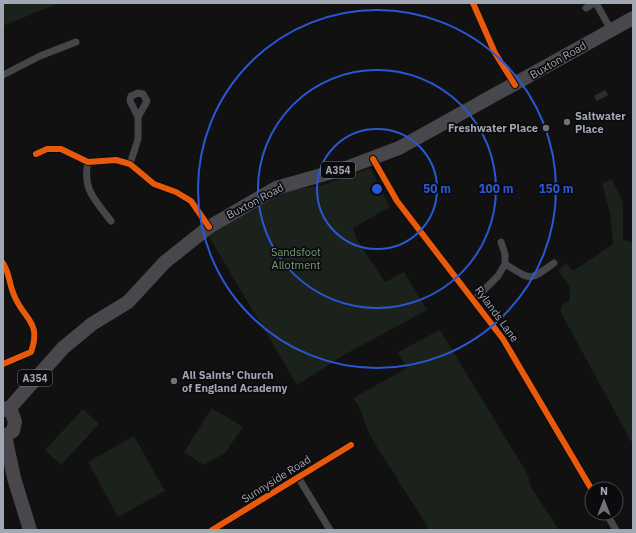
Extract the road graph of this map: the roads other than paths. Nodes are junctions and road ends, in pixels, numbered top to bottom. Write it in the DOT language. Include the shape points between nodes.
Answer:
graph roads {
  1 [pos="473,3"];
  2 [pos="595,3"];
  3 [pos="586,8"];
  4 [pos="633,18"];
  5 [pos="612,30"];
  6 [pos="76,42"];
  7 [pos="3,75"];
  8 [pos="515,85"];
  9 [pos="138,117"];
  10 [pos="36,154"];
  11 [pos="373,159"];
  12 [pos="88,162"];
  13 [pos="130,164"];
  14 [pos="111,221"];
  15 [pos="209,227"];
  16 [pos="501,242"];
  17 [pos="554,262"];
  18 [pos="3,263"];
  19 [pos="505,264"];
  20 [pos="474,300"];
  21 [pos="3,364"];
  22 [pos="6,409"];
  23 [pos="4,437"];
  24 [pos="351,445"];
  25 [pos="298,478"];
  26 [pos="587,481"];
  27 [pos="611,521"];
  28 [pos="30,530"];
  29 [pos="212,530"];
  30 [pos="330,530"];
  31 [pos="616,530"];
  1 -- 8 [label="street" via="495,53"];
  2 -- 3 [label="street"];
  2 -- 5 [label="street"];
  4 -- 5 [label="highway, Buxton Road / A354"];
  5 -- 8 [label="highway, Buxton Road / A354"];
  6 -- 7 [label="street" via="40,56"];
  8 -- 11 [label="highway, Buxton Road / A354" via="416,139"];
  9 -- 13 [label="street" via="138,139"];
  10 -- 12 [label="street" via="47,149 61,149"];
  11 -- 15 [label="highway, Buxton Road / A354" via="276,188"];
  11 -- 20 [label="street, Rylands Lane" via="397,201"];
  12 -- 13 [label="street" via="116,160"];
  12 -- 14 [label="street" via="85,177 87,187"];
  13 -- 15 [label="street" via="154,184 191,201"];
  15 -- 22 [label="highway, Buxton Road / A354" via="164,262 128,302 92,324 63,348"];
  16 -- 19 [label="street"];
  17 -- 19 [label="street" via="529,278"];
  18 -- 21 [label="street" via="9,272 14,296 32,321 34,330 31,352"];
  19 -- 20 [label="street" via="498,276"];
  20 -- 26 [label="street, Rylands Lane" via="508,346"];
  22 -- 23 [label="highway, A354" via="14,417 15,427"];
  23 -- 28 [label="highway, A354"];
  24 -- 25 [label="street, Sunnyside Road"];
  25 -- 29 [label="street, Sunnyside Road"];
  25 -- 30 [label="street"];
  27 -- 31 [label="street"];
}
